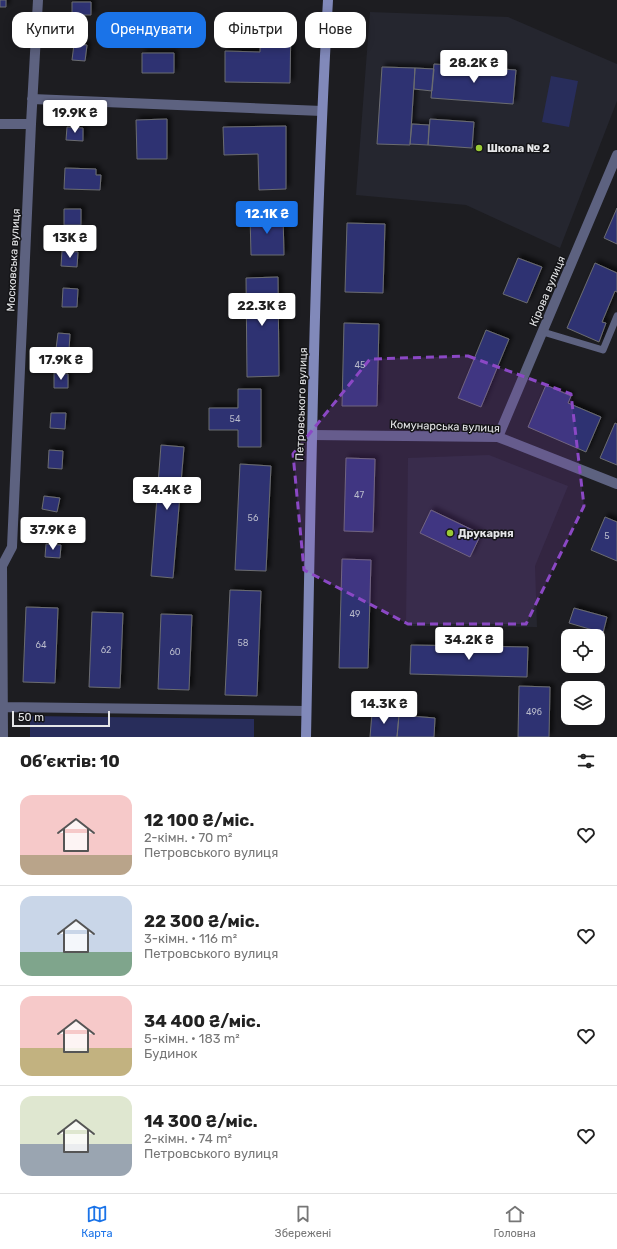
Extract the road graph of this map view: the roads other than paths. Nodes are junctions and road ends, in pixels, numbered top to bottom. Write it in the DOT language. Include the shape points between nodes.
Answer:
graph roads {
  1 [pos="38,0"];
  2 [pos="328,0"];
  3 [pos="32,99"];
  4 [pos="322,110"];
  5 [pos="0,124"];
  6 [pos="31,124"];
  7 [pos="617,155"];
  8 [pos="617,316"];
  9 [pos="543,332"];
  10 [pos="312,435"];
  11 [pos="498,437"];
  12 [pos="617,484"];
  13 [pos="1,565"];
  14 [pos="3,707"];
  15 [pos="306,711"];
  16 [pos="3,737"];
  17 [pos="306,737"];
  1 -- 3 [label="street, Московська вулиця"];
  2 -- 4 [label="main road, Петровського вулиця"];
  3 -- 4 [label="street"];
  3 -- 6 [label="street, Московська вулиця"];
  4 -- 10 [label="main road, Петровського вулиця"];
  5 -- 6 [label="street"];
  6 -- 13 [label="street, Московська вулиця" via="12,547"];
  7 -- 9 [label="street, Кірова вулиця"];
  8 -- 9 [label="lane" via="604,350"];
  9 -- 11 [label="street, Кірова вулиця"];
  10 -- 11 [label="street, Комунарська вулиця"];
  10 -- 15 [label="main road, Петровського вулиця"];
  11 -- 12 [label="street, Комунарська вулиця"];
  13 -- 14 [label="street"];
  14 -- 15 [label="street"];
  14 -- 16 [label="street"];
  15 -- 17 [label="main road, Петровського вулиця"];
}
